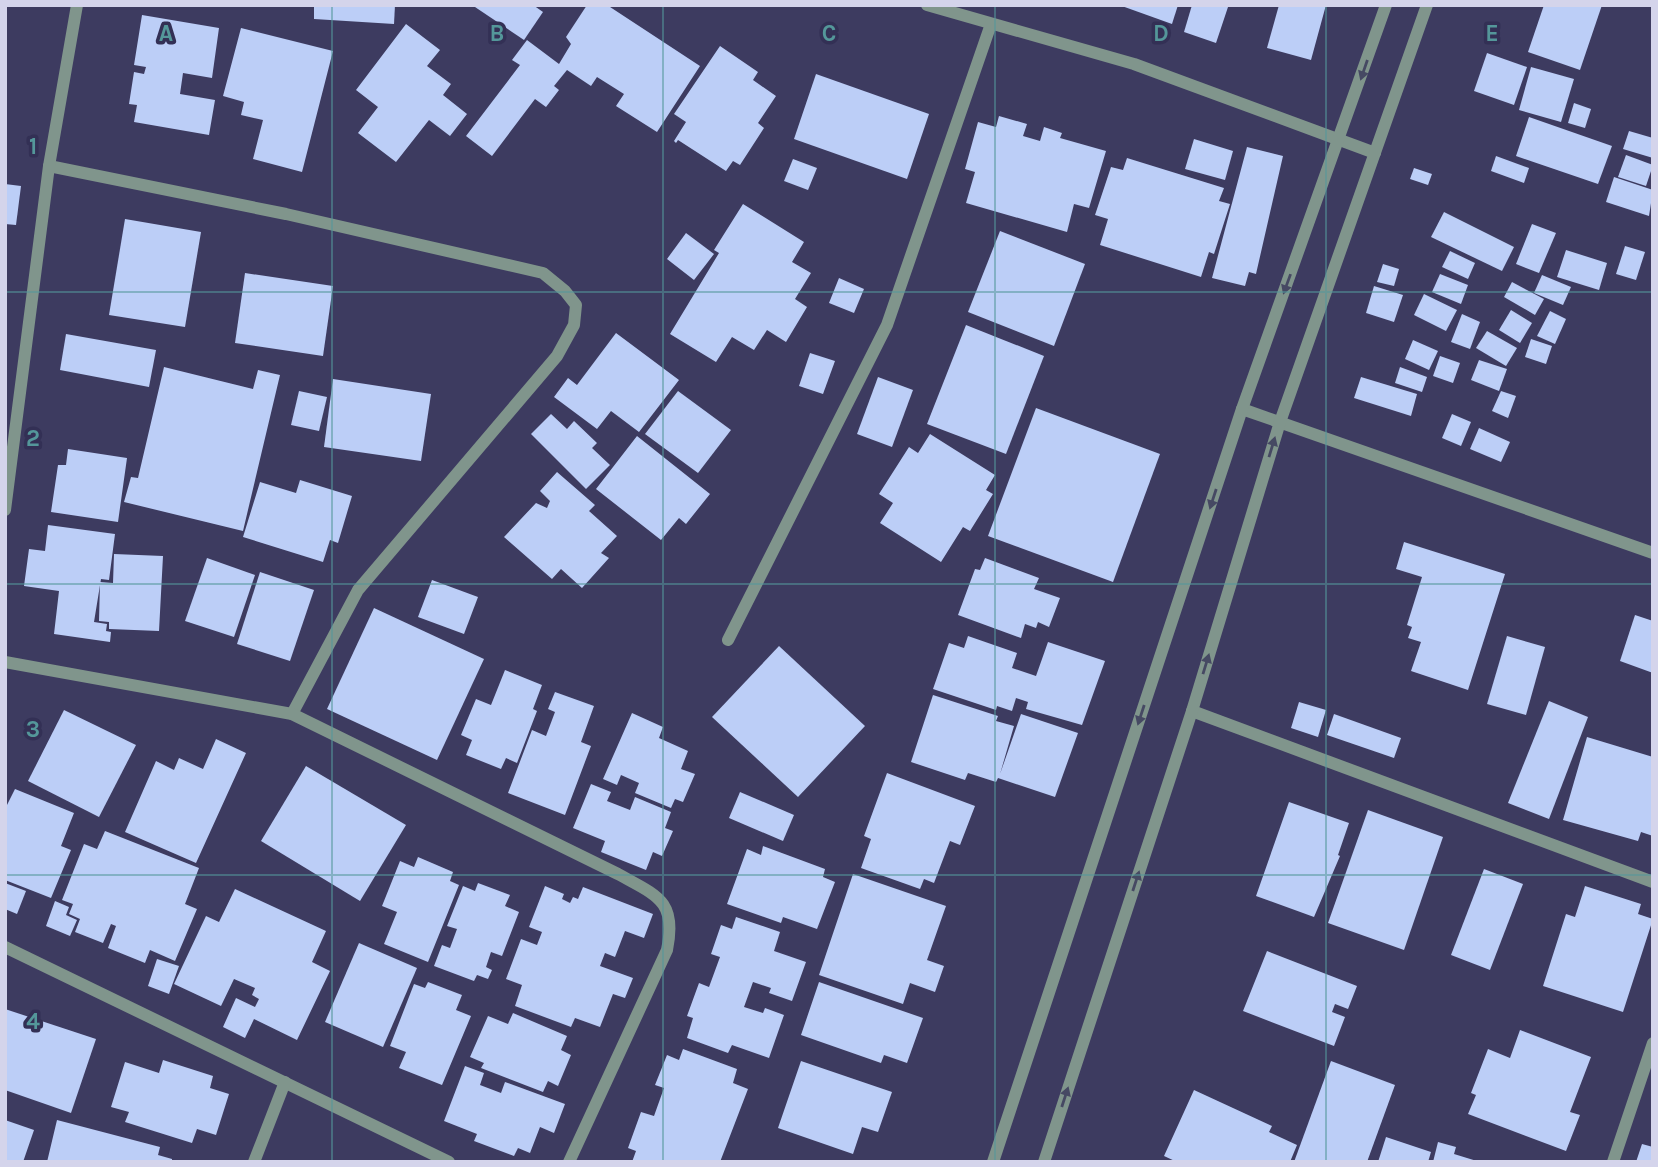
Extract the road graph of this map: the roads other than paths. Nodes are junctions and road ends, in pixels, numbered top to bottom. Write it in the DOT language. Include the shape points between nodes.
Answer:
graph roads {
  1 [pos="77,5"];
  2 [pos="927,5"];
  3 [pos="1386,5"];
  4 [pos="1427,5"];
  5 [pos="991,23"];
  6 [pos="1339,139"];
  7 [pos="1375,153"];
  8 [pos="49,166"];
  9 [pos="1242,409"];
  10 [pos="1280,422"];
  11 [pos="5,509"];
  12 [pos="1653,553"];
  13 [pos="728,640"];
  14 [pos="5,662"];
  15 [pos="1192,711"];
  16 [pos="292,715"];
  17 [pos="1653,882"];
  18 [pos="5,947"];
  19 [pos="1653,1043"];
  20 [pos="285,1082"];
  21 [pos="254,1162"];
  22 [pos="449,1162"];
  23 [pos="569,1162"];
  24 [pos="993,1162"];
  25 [pos="1044,1162"];
  26 [pos="1613,1162"];
  1 -- 8 [label="street"];
  2 -- 5 [label="street"];
  3 -- 6 [label="street, one-way"];
  4 -- 7 [label="street"];
  5 -- 6 [label="street" via="1134,64"];
  5 -- 13 [label="street" via="887,325"];
  6 -- 7 [label="street"];
  6 -- 9 [label="street, one-way"];
  7 -- 10 [label="street"];
  8 -- 11 [label="street"];
  8 -- 16 [label="street" via="542,273 576,305 574,325 557,356 358,590"];
  9 -- 10 [label="street"];
  9 -- 24 [label="street, one-way"];
  10 -- 12 [label="street"];
  15 -- 10 [label="street, one-way"];
  14 -- 16 [label="street"];
  15 -- 17 [label="street"];
  25 -- 15 [label="street, one-way"];
  16 -- 23 [label="street" via="618,874 661,900 672,924 667,950"];
  18 -- 20 [label="street"];
  19 -- 26 [label="street"];
  20 -- 21 [label="street"];
  20 -- 22 [label="street"];
}
